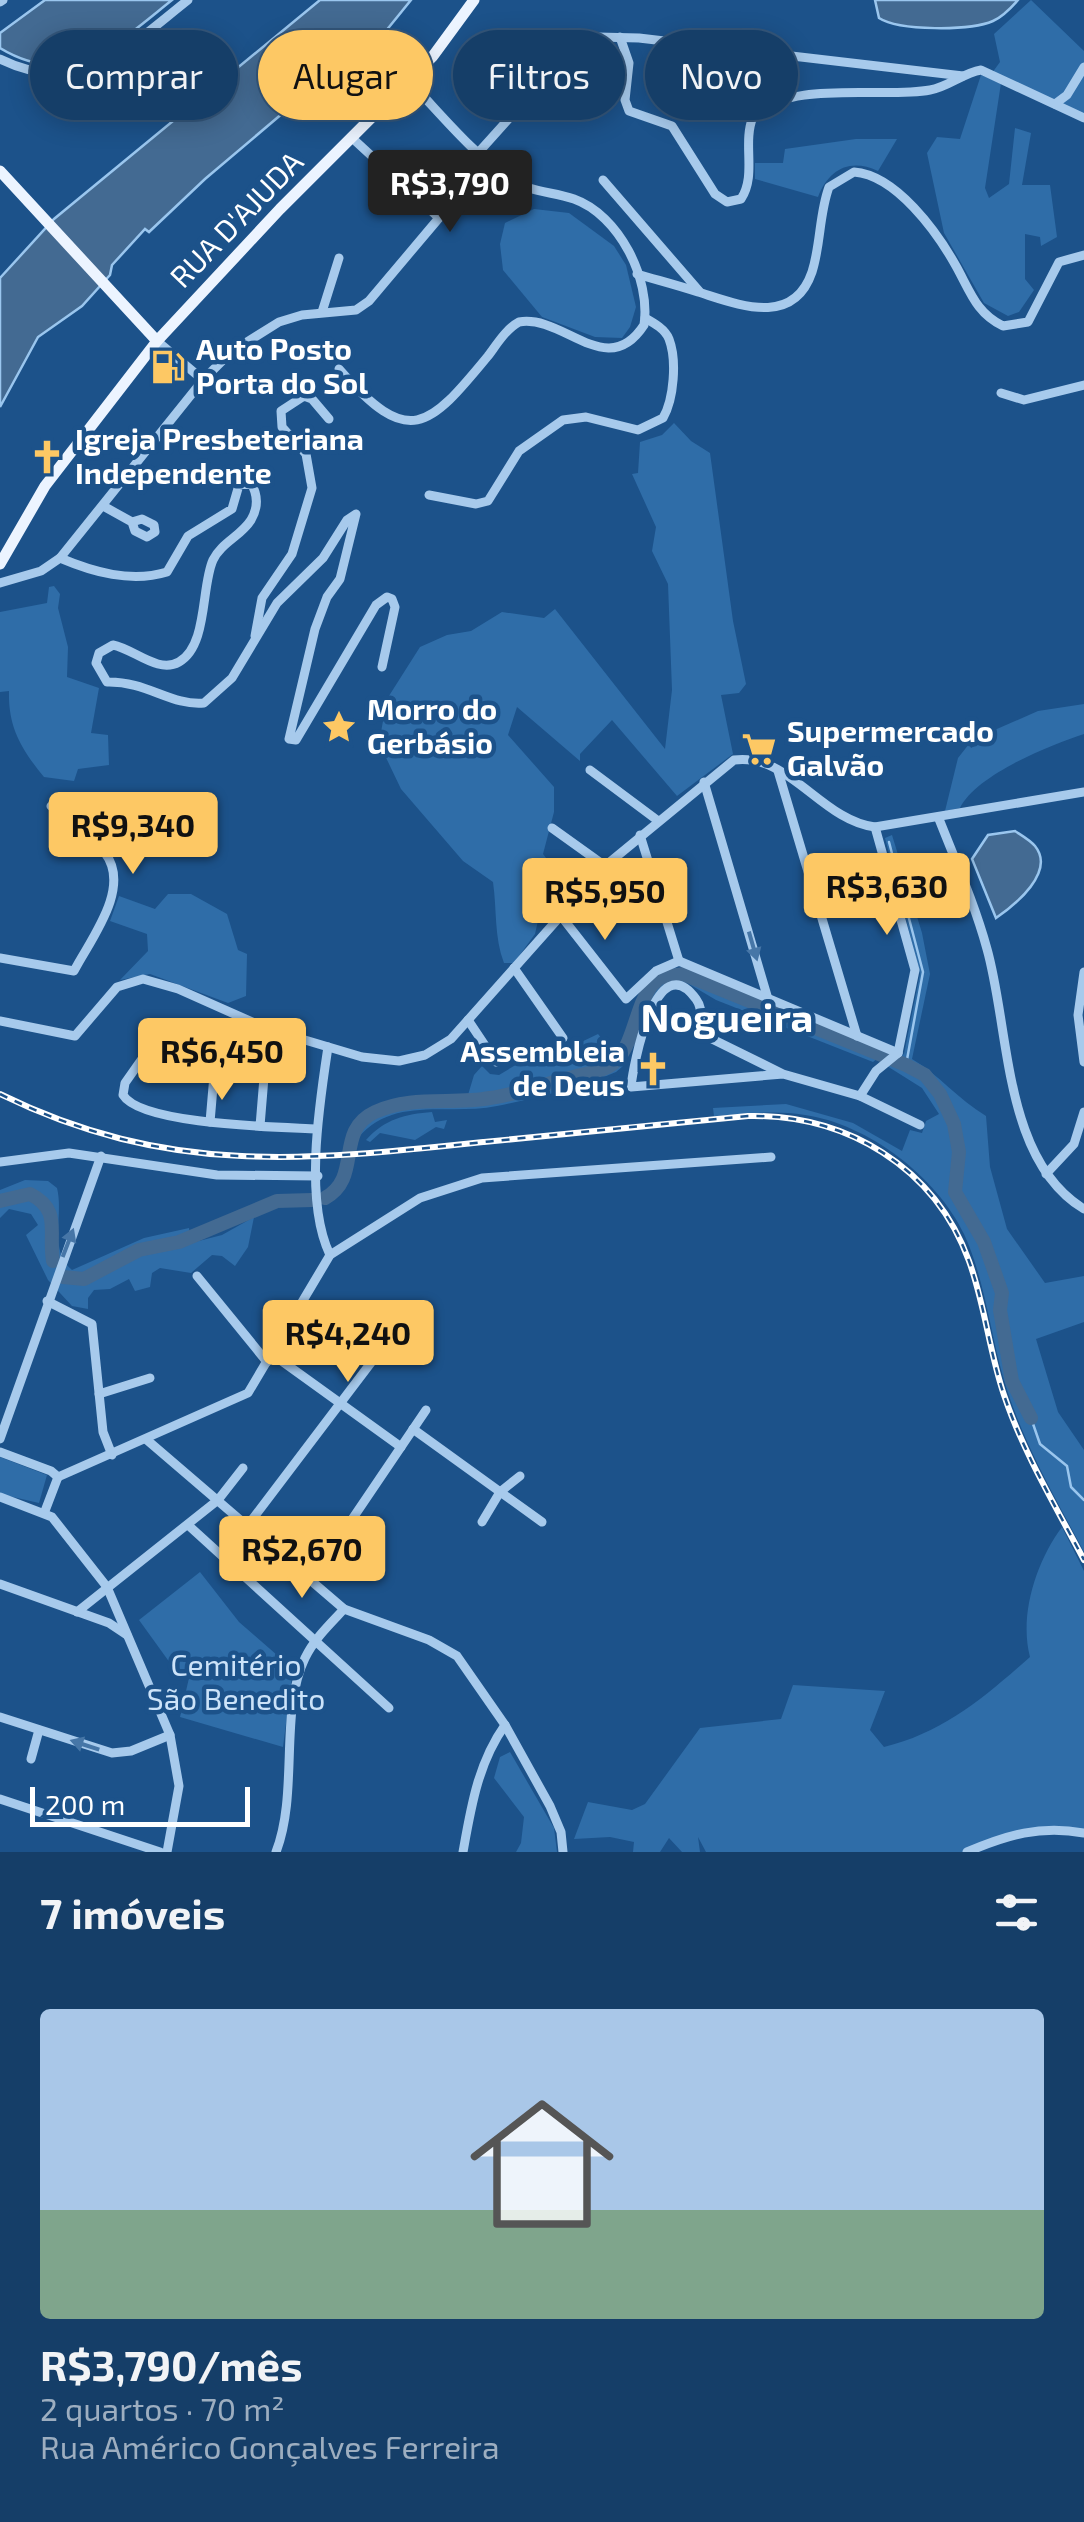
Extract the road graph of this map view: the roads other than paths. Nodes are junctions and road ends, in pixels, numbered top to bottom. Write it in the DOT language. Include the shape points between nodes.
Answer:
graph roads {
  1 [pos="188,0"];
  2 [pos="474,0"];
  3 [pos="625,38"];
  4 [pos="625,51"];
  5 [pos="433,55"];
  6 [pos="0,59"];
  7 [pos="1084,67"];
  8 [pos="964,76"];
  9 [pos="625,100"];
  10 [pos="625,100"];
  11 [pos="1056,104"];
  12 [pos="433,105"];
  13 [pos="1084,118"];
  14 [pos="369,120"];
  15 [pos="507,120"];
  16 [pos="352,136"];
  17 [pos="478,152"];
  18 [pos="3,180"];
  19 [pos="602,180"];
  20 [pos="439,218"];
  21 [pos="1084,254"];
  22 [pos="339,258"];
  23 [pos="637,274"];
  24 [pos="701,293"];
  25 [pos="322,312"];
  26 [pos="645,322"];
  27 [pos="157,342"];
  28 [pos="339,369"];
  29 [pos="204,380"];
  30 [pos="1084,385"];
  31 [pos="1001,394"];
  32 [pos="329,419"];
  33 [pos="429,495"];
  34 [pos="105,507"];
  35 [pos="132,522"];
  36 [pos="60,558"];
  37 [pos="0,564"];
  38 [pos="0,583"];
  39 [pos="254,643"];
  40 [pos="382,667"];
  41 [pos="590,770"];
  42 [pos="778,771"];
  43 [pos="704,782"];
  44 [pos="1084,792"];
  45 [pos="50,806"];
  46 [pos="939,819"];
  47 [pos="656,820"];
  48 [pos="875,827"];
  49 [pos="552,828"];
  50 [pos="640,835"];
  51 [pos="606,866"];
  52 [pos="560,916"];
  53 [pos="0,958"];
  54 [pos="679,962"];
  55 [pos="514,968"];
  56 [pos="692,969"];
  57 [pos="1084,972"];
  58 [pos="685,988"];
  59 [pos="768,999"];
  60 [pos="238,1018"];
  61 [pos="468,1020"];
  62 [pos="0,1021"];
  63 [pos="268,1029"];
  64 [pos="857,1036"];
  65 [pos="563,1038"];
  66 [pos="328,1047"];
  67 [pos="1082,1051"];
  68 [pos="216,1052"];
  69 [pos="896,1055"];
  70 [pos="496,1062"];
  71 [pos="1084,1062"];
  72 [pos="194,1065"];
  73 [pos="212,1071"];
  74 [pos="783,1074"];
  75 [pos="860,1096"];
  76 [pos="1084,1112"];
  77 [pos="210,1122"];
  78 [pos="260,1126"];
  79 [pos="920,1126"];
  80 [pos="316,1130"];
  81 [pos="101,1156"];
  82 [pos="771,1157"];
  83 [pos="0,1162"];
  84 [pos="1046,1174"];
  85 [pos="318,1180"];
  86 [pos="1084,1209"];
  87 [pos="330,1255"];
  88 [pos="197,1276"];
  89 [pos="47,1301"];
  90 [pos="395,1331"];
  91 [pos="270,1358"];
  92 [pos="150,1378"];
  93 [pos="99,1394"];
  94 [pos="0,1397"];
  95 [pos="13,1401"];
  96 [pos="340,1403"];
  97 [pos="426,1410"];
  98 [pos="413,1428"];
  99 [pos="0,1439"];
  100 [pos="147,1440"];
  101 [pos="400,1447"];
  102 [pos="0,1452"];
  103 [pos="112,1455"];
  104 [pos="244,1468"];
  105 [pos="55,1474"];
  106 [pos="520,1476"];
  107 [pos="500,1492"];
  108 [pos="0,1497"];
  109 [pos="218,1500"];
  110 [pos="45,1511"];
  111 [pos="482,1522"];
  112 [pos="542,1522"];
  113 [pos="188,1524"];
  114 [pos="248,1525"];
  115 [pos="311,1580"];
  116 [pos="0,1584"];
  117 [pos="106,1587"];
  118 [pos="344,1609"];
  119 [pos="77,1612"];
  120 [pos="119,1615"];
  121 [pos="109,1624"];
  122 [pos="128,1636"];
  123 [pos="316,1640"];
  124 [pos="389,1708"];
  125 [pos="0,1717"];
  126 [pos="504,1725"];
  127 [pos="39,1730"];
  128 [pos="170,1735"];
  129 [pos="31,1758"];
  130 [pos="1,1803"];
  131 [pos="1084,1833"];
  132 [pos="163,1852"];
  133 [pos="276,1852"];
  134 [pos="464,1852"];
  135 [pos="563,1852"];
  136 [pos="967,1852"];
  1 -- 6 [label="street" via="113,60 80,72 51,74"];
  2 -- 5 [label="main road, RUA D'AJUDA"];
  3 -- 8 [label="street"];
  4 -- 10 [label="street"];
  7 -- 11 [label="street"];
  8 -- 9 [label="street" via="933,90 807,96 766,106 750,124 745,194 728,202 715,194 672,126 629,111"];
  8 -- 11 [label="street" via="986,70"];
  11 -- 13 [label="street"];
  12 -- 17 [label="street"];
  14 -- 16 [label="main road, RUA D'AJUDA"];
  15 -- 17 [label="street"];
  16 -- 20 [label="street"];
  16 -- 27 [label="main road, RUA D'AJUDA"];
  17 -- 20 [label="street"];
  17 -- 23 [label="street" via="528,190 578,200 604,216 621,235"];
  18 -- 27 [label="main road"];
  19 -- 24 [label="street"];
  20 -- 25 [label="street" via="363,307"];
  21 -- 24 [label="street" via="1055,268 1034,316 1003,326 982,314 943,245 899,195 873,176 854,172 828,187 813,269 795,298 753,310"];
  22 -- 25 [label="street"];
  23 -- 24 [label="street"];
  23 -- 26 [label="street"];
  25 -- 29 [label="street" via="261,330"];
  26 -- 28 [label="street" via="625,344 600,348 536,320 520,322 445,408 418,418 376,410"];
  26 -- 33 [label="street" via="670,343 672,395 663,418 638,430 570,418 524,446 488,501"];
  27 -- 29 [label="street"];
  27 -- 37 [label="main road, RUA D'AJUDA" via="45,486"];
  29 -- 34 [label="street"];
  30 -- 31 [label="street" via="1024,400"];
  32 -- 39 [label="street" via="304,396 281,411 282,427 306,454 312,488 292,554 262,598"];
  34 -- 35 [label="street"];
  34 -- 36 [label="street"];
  36 -- 38 [label="street"];
  36 -- 39 [label="street" via="103,574 166,572 188,536 232,509 239,484 250,483 256,497 252,518 212,561 186,657 162,665 106,646 96,663 107,682 135,682 181,702 204,703 232,678"];
  39 -- 40 [label="street" via="277,603 323,558 352,514 358,518 340,579 314,628 289,739 296,740 376,605 387,598 395,607"];
  41 -- 47 [label="street"];
  42 -- 43 [label="street" via="743,759"];
  42 -- 48 [label="street" via="847,821"];
  42 -- 64 [label="street"];
  43 -- 47 [label="street"];
  43 -- 59 [label="street, one-way"];
  44 -- 46 [label="street"];
  45 -- 53 [label="street" via="105,854 114,880 109,906 74,971"];
  46 -- 48 [label="street"];
  46 -- 84 [label="street" via="988,953 1011,1075"];
  47 -- 50 [label="street"];
  48 -- 69 [label="street" via="915,970"];
  49 -- 51 [label="street"];
  50 -- 51 [label="street"];
  50 -- 54 [label="street"];
  51 -- 52 [label="street"];
  52 -- 54 [label="street" via="626,998 656,970"];
  52 -- 55 [label="street"];
  54 -- 56 [label="street"];
  55 -- 61 [label="street"];
  55 -- 65 [label="street"];
  56 -- 58 [label="street"];
  56 -- 59 [label="street"];
  57 -- 67 [label="street"];
  58 -- 74 [label="street" via="699,1002 706,1036"];
  58 -- 74 [label="street" via="657,997 631,1087"];
  59 -- 64 [label="street"];
  60 -- 62 [label="street" via="143,979 117,987 76,1036"];
  60 -- 63 [label="street"];
  60 -- 68 [label="street"];
  61 -- 66 [label="street" via="438,1048 414,1059 378,1060"];
  61 -- 70 [label="street"];
  63 -- 66 [label="street"];
  63 -- 78 [label="street"];
  64 -- 69 [label="street"];
  66 -- 80 [label="street"];
  67 -- 71 [label="street"];
  68 -- 72 [label="street"];
  68 -- 73 [label="street"];
  69 -- 75 [label="street"];
  72 -- 73 [label="street"];
  72 -- 77 [label="street" via="144,1056 123,1095 130,1104"];
  73 -- 77 [label="street"];
  74 -- 75 [label="street"];
  75 -- 79 [label="street"];
  76 -- 84 [label="street" via="1074,1144"];
  77 -- 78 [label="street"];
  78 -- 80 [label="street"];
  80 -- 85 [label="street"];
  81 -- 83 [label="street" via="53,1153"];
  81 -- 85 [label="street" via="216,1176"];
  89 -- 81 [label="street, one-way"];
  82 -- 87 [label="street" via="482,1178 420,1198"];
  84 -- 86 [label="street"];
  85 -- 87 [label="street" via="320,1232"];
  87 -- 91 [label="street"];
  88 -- 91 [label="street"];
  89 -- 93 [label="street" via="92,1324"];
  89 -- 95 [label="street"];
  90 -- 96 [label="street"];
  91 -- 96 [label="street"];
  91 -- 100 [label="street" via="242,1398"];
  92 -- 93 [label="street"];
  93 -- 103 [label="street"];
  94 -- 95 [label="street"];
  95 -- 99 [label="street"];
  96 -- 101 [label="street"];
  96 -- 114 [label="street"];
  97 -- 98 [label="street"];
  98 -- 101 [label="street"];
  98 -- 107 [label="street"];
  100 -- 103 [label="street"];
  100 -- 109 [label="street"];
  101 -- 115 [label="street"];
  102 -- 105 [label="street"];
  103 -- 105 [label="street"];
  104 -- 109 [label="street"];
  105 -- 110 [label="street"];
  106 -- 107 [label="street"];
  107 -- 111 [label="street"];
  107 -- 112 [label="street"];
  108 -- 110 [label="street"];
  109 -- 113 [label="street"];
  109 -- 114 [label="street"];
  110 -- 117 [label="street"];
  113 -- 117 [label="street"];
  113 -- 123 [label="street"];
  114 -- 115 [label="street"];
  115 -- 118 [label="street"];
  116 -- 119 [label="street"];
  117 -- 119 [label="street"];
  117 -- 120 [label="street"];
  118 -- 123 [label="street"];
  118 -- 126 [label="street" via="456,1656"];
  119 -- 121 [label="street"];
  120 -- 121 [label="street"];
  120 -- 122 [label="street"];
  121 -- 122 [label="street"];
  122 -- 128 [label="street"];
  123 -- 124 [label="street"];
  123 -- 133 [label="street" via="295,1690 285,1823"];
  125 -- 127 [label="street"];
  126 -- 134 [label="street" via="475,1787"];
  126 -- 135 [label="street" via="555,1816"];
  128 -- 127 [label="street, one-way" via="112,1753"];
  127 -- 129 [label="street"];
  128 -- 132 [label="street" via="178,1786"];
  130 -- 132 [label="street"];
  131 -- 136 [label="street" via="1016,1832"];
}
